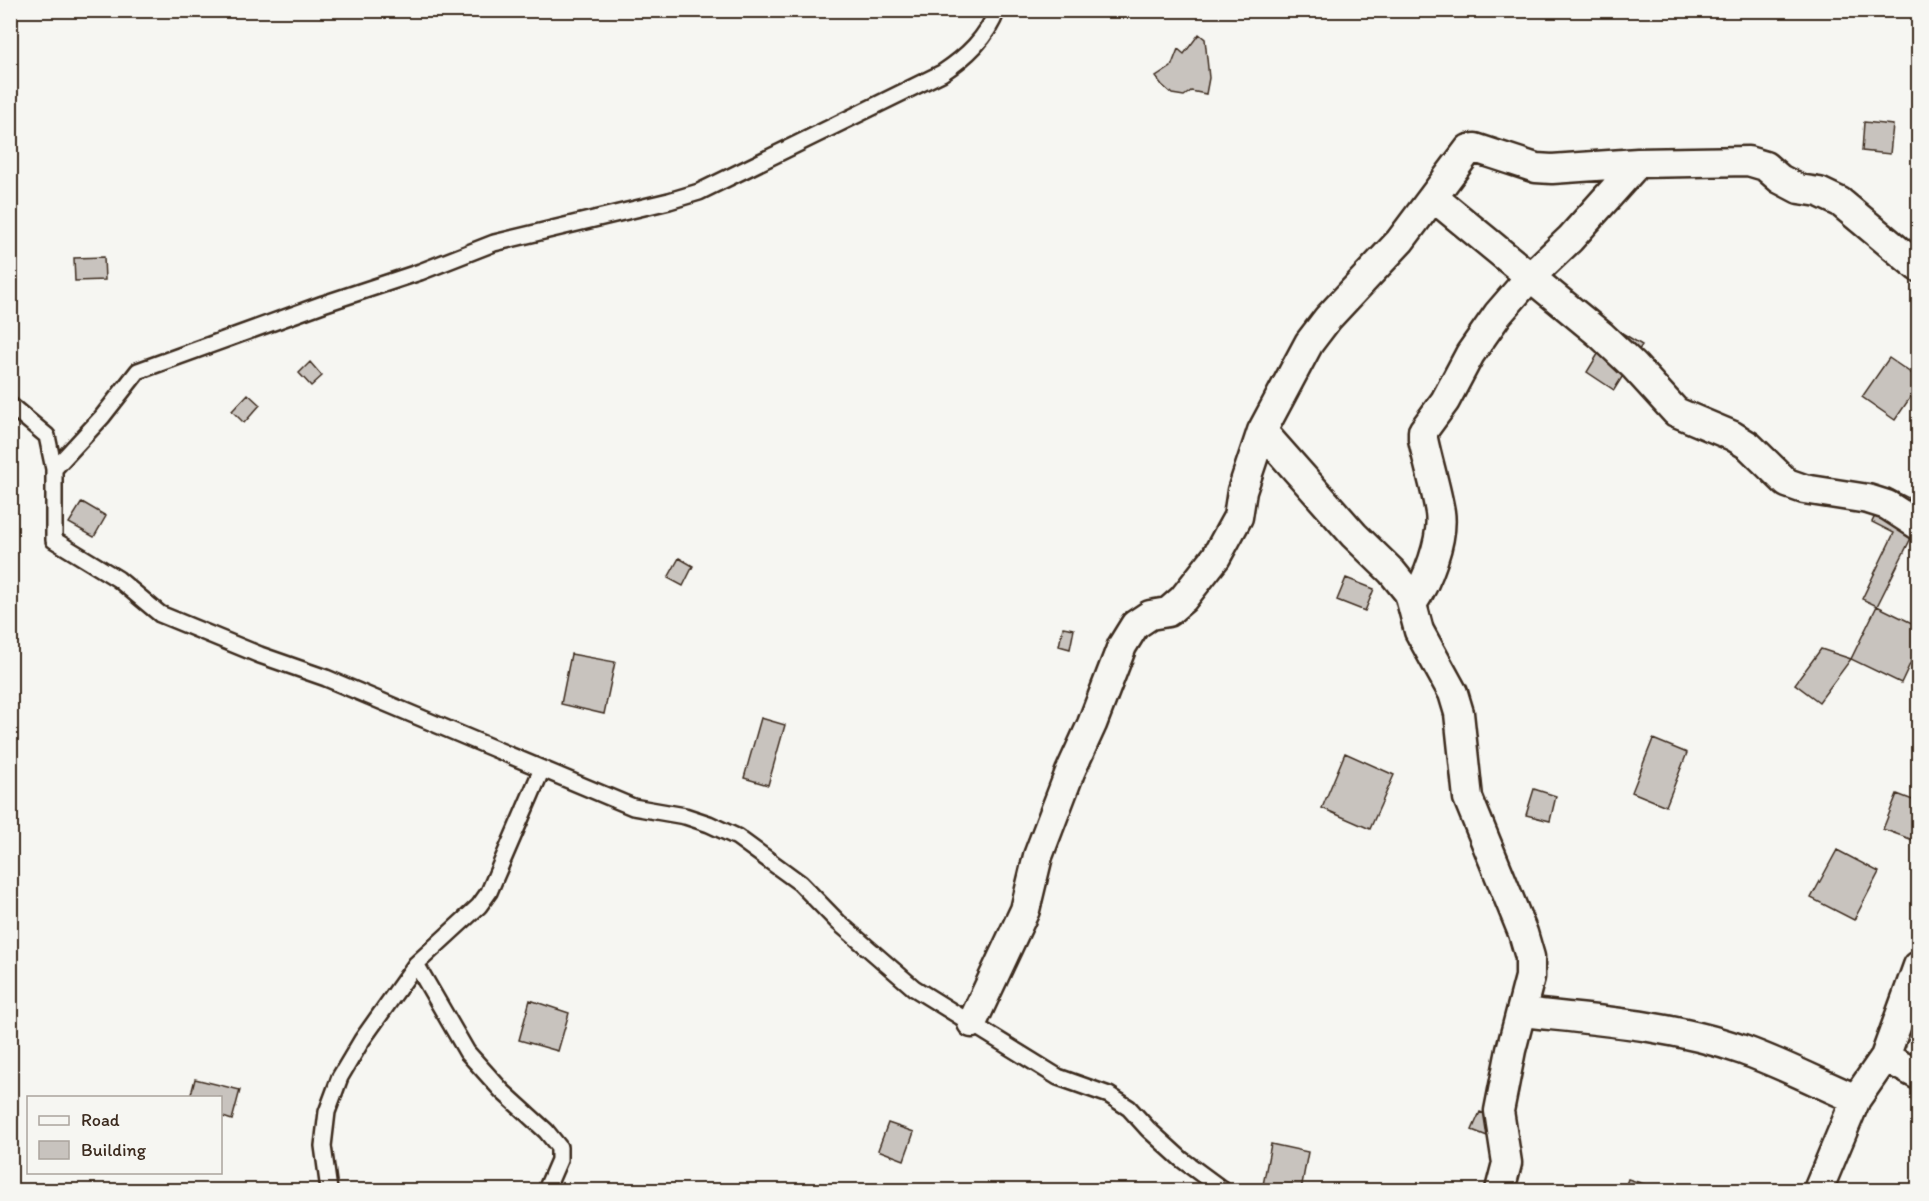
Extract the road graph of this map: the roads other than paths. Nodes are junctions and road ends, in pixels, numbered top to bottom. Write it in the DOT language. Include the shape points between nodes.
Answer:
graph roads {
  1 [pos="997,10"];
  2 [pos="1638,163"];
  3 [pos="1433,197"];
  4 [pos="1918,267"];
  5 [pos="1530,277"];
  6 [pos="10,405"];
  7 [pos="1262,431"];
  8 [pos="54,470"];
  9 [pos="1918,525"];
  10 [pos="1412,604"];
  11 [pos="542,769"];
  12 [pos="416,964"];
  13 [pos="1918,966"];
  14 [pos="1521,1012"];
  15 [pos="972,1023"];
  16 [pos="1885,1057"];
  17 [pos="1918,1075"];
  18 [pos="1856,1099"];
  19 [pos="329,1191"];
  20 [pos="546,1191"];
  21 [pos="1223,1191"];
  22 [pos="1500,1191"];
  23 [pos="1818,1191"];
  1 -- 8 [label="lane" via="981,39 964,58 942,73 699,192 494,243 138,371"];
  2 -- 3 [label="street" via="1536,168 1475,148 1461,158"];
  2 -- 4 [label="street" via="1748,162 1765,166 1799,189 1819,192 1840,202"];
  2 -- 5 [label="street"];
  3 -- 5 [label="street"];
  3 -- 7 [label="street" via="1400,241 1309,343"];
  5 -- 9 [label="street" via="1601,335 1676,412 1749,446 1786,483 1887,505"];
  5 -- 10 [label="street" via="1498,314 1422,431 1440,513 1440,530 1430,569"];
  6 -- 8 [label="lane" via="47,436"];
  7 -- 10 [label="street" via="1392,572 1409,593"];
  7 -- 15 [label="street" via="1242,491 1238,517 1216,557 1183,599 1168,612 1150,615 1135,625 1122,646 1038,856 1025,910"];
  8 -- 11 [label="lane" via="54,540 118,579 160,614 326,678"];
  10 -- 14 [label="street" via="1419,631 1454,693 1460,713 1468,798 1530,957 1530,977"];
  11 -- 12 [label="lane" via="489,892"];
  11 -- 15 [label="lane" via="633,807 686,816 737,837 800,883 914,988"];
  12 -- 19 [label="lane" via="340,1077 327,1112 323,1146"];
  12 -- 20 [label="lane" via="467,1052 559,1147 559,1160"];
  13 -- 16 [label="street"];
  14 -- 18 [label="street" via="1687,1035 1743,1050"];
  14 -- 22 [label="street" via="1499,1111 1507,1163"];
  15 -- 21 [label="lane" via="1058,1077 1109,1095 1129,1108 1181,1159"];
  16 -- 17 [label="street"];
  16 -- 18 [label="street"];
  18 -- 23 [label="street"];
}
